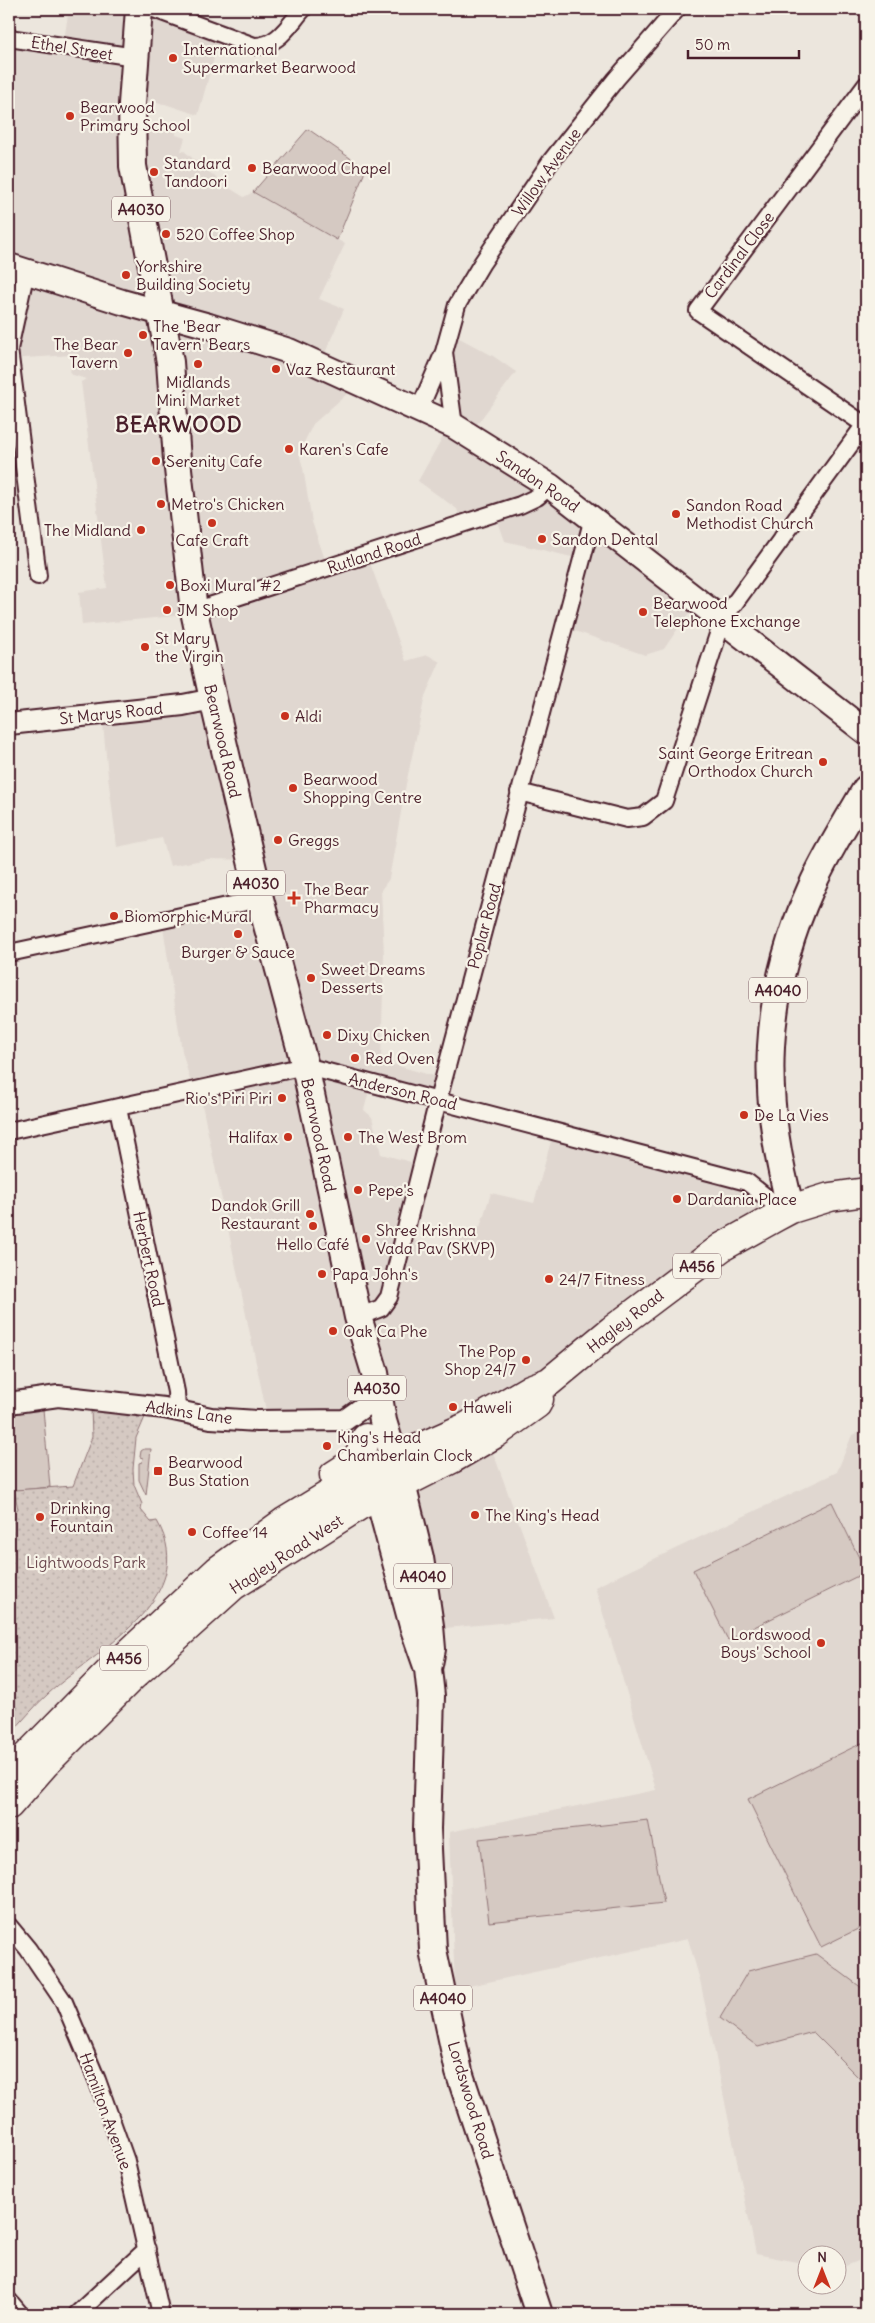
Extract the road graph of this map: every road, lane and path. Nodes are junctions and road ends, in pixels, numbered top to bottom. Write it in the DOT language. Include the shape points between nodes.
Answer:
graph roads {
  1 [pos="139,9"];
  2 [pos="154,9"];
  3 [pos="303,9"];
  4 [pos="677,9"];
  5 [pos="9,38"];
  6 [pos="135,57"];
  7 [pos="866,85"];
  8 [pos="17,269"];
  9 [pos="162,313"];
  10 [pos="444,352"];
  11 [pos="419,410"];
  12 [pos="866,424"];
  13 [pos="454,426"];
  14 [pos="550,486"];
  15 [pos="593,518"];
  16 [pos="38,576"];
  17 [pos="194,611"];
  18 [pos="723,618"];
  19 [pos="213,699"];
  20 [pos="9,724"];
  21 [pos="866,732"];
  22 [pos="866,789"];
  23 [pos="519,792"];
  24 [pos="260,900"];
  25 [pos="9,952"];
  26 [pos="305,1066"];
  27 [pos="438,1100"];
  28 [pos="118,1108"];
  29 [pos="9,1131"];
  30 [pos="866,1192"];
  31 [pos="788,1211"];
  32 [pos="358,1316"];
  33 [pos="9,1402"];
  34 [pos="366,1405"];
  35 [pos="177,1410"];
  36 [pos="366,1438"];
  37 [pos="384,1479"];
  38 [pos="284,1522"];
  39 [pos="9,1774"];
  40 [pos="9,1805"];
  41 [pos="9,1926"];
  42 [pos="147,2249"];
  43 [pos="9,2301"];
  44 [pos="20,2314"];
  45 [pos="77,2314"];
  46 [pos="161,2314"];
  47 [pos="539,2314"];
  1 -- 6 [label="main road, Bearwood Road / A4030"];
  2 -- 3 [label="street" via="254,46 274,42"];
  4 -- 10 [label="street, Willow Avenue" via="551,161 457,306"];
  5 -- 6 [label="street, Ethel Street"];
  6 -- 9 [label="main road, Bearwood Road / A4030" via="133,166"];
  7 -- 12 [label="street, Cardinal Close" via="698,311"];
  8 -- 9 [label="main road, Sandon Road"];
  8 -- 16 [label="street" via="10,359"];
  9 -- 11 [label="main road, Sandon Road" via="289,351"];
  9 -- 17 [label="main road, Bearwood Road / A4030" via="170,362"];
  10 -- 11 [label="street, Willow Avenue"];
  10 -- 13 [label="street, Willow Avenue"];
  11 -- 13 [label="main road, Sandon Road"];
  12 -- 18 [label="street"];
  13 -- 14 [label="main road, Sandon Road"];
  14 -- 15 [label="main road, Sandon Road"];
  14 -- 17 [label="street, Rutland Road" via="520,505"];
  15 -- 18 [label="main road, Sandon Road"];
  15 -- 23 [label="street, Poplar Road"];
  17 -- 19 [label="main road, Bearwood Road / A4030"];
  18 -- 21 [label="main road, Sandon Road"];
  18 -- 23 [label="street" via="664,801 654,810 643,817 628,819"];
  19 -- 20 [label="street, St Marys Road"];
  19 -- 24 [label="main road, Bearwood Road / A4030"];
  22 -- 31 [label="main road, A4040" via="811,887 782,965 774,1011 770,1089 772,1123"];
  23 -- 27 [label="street, Poplar Road"];
  24 -- 25 [label="street"];
  24 -- 26 [label="main road, Bearwood Road / A4030"];
  26 -- 27 [label="street, Anderson Road"];
  26 -- 28 [label="street, Anderson Road"];
  26 -- 32 [label="main road, Bearwood Road / A4030"];
  27 -- 31 [label="street, Anderson Road" via="747,1182"];
  27 -- 32 [label="street, Poplar Road" via="389,1297 381,1308"];
  28 -- 29 [label="street, Anderson Road"];
  28 -- 35 [label="street, Herbert Road"];
  30 -- 31 [label="highway, Hagley Road / A456" via="830,1197"];
  31 -- 37 [label="highway, Hagley Road / A456" via="722,1247 612,1330 549,1382 537,1404 495,1434"];
  32 -- 34 [label="main road, Bearwood Road / A4030"];
  32 -- 37 [label="main road, Bearwood Road / A4030" via="375,1373 383,1421"];
  33 -- 35 [label="street, Adkins Lane" via="58,1396"];
  34 -- 35 [label="street, Adkins Lane" via="345,1420 211,1418"];
  34 -- 36 [label="main road, Bearwood Road / A4030"];
  36 -- 37 [label="main road, Bearwood Road / A4030"];
  36 -- 38 [label="highway, A456" via="354,1463 320,1484"];
  37 -- 38 [label="highway, Hagley Road West / A456"];
  37 -- 40 [label="highway, Hagley Road West / A456" via="324,1528 234,1586 132,1677"];
  37 -- 47 [label="main road, Lordswood Road / A4040" via="412,1626 428,1669 431,1696 427,1829 433,1950 459,2072"];
  38 -- 39 [label="highway, Hagley Road West / A456" via="218,1570 114,1667"];
  41 -- 42 [label="street, Hamilton Avenue" via="68,2011 126,2161"];
  42 -- 45 [label="street"];
  42 -- 46 [label="street, Hamilton Avenue"];
  43 -- 44 [label="street"];
}
